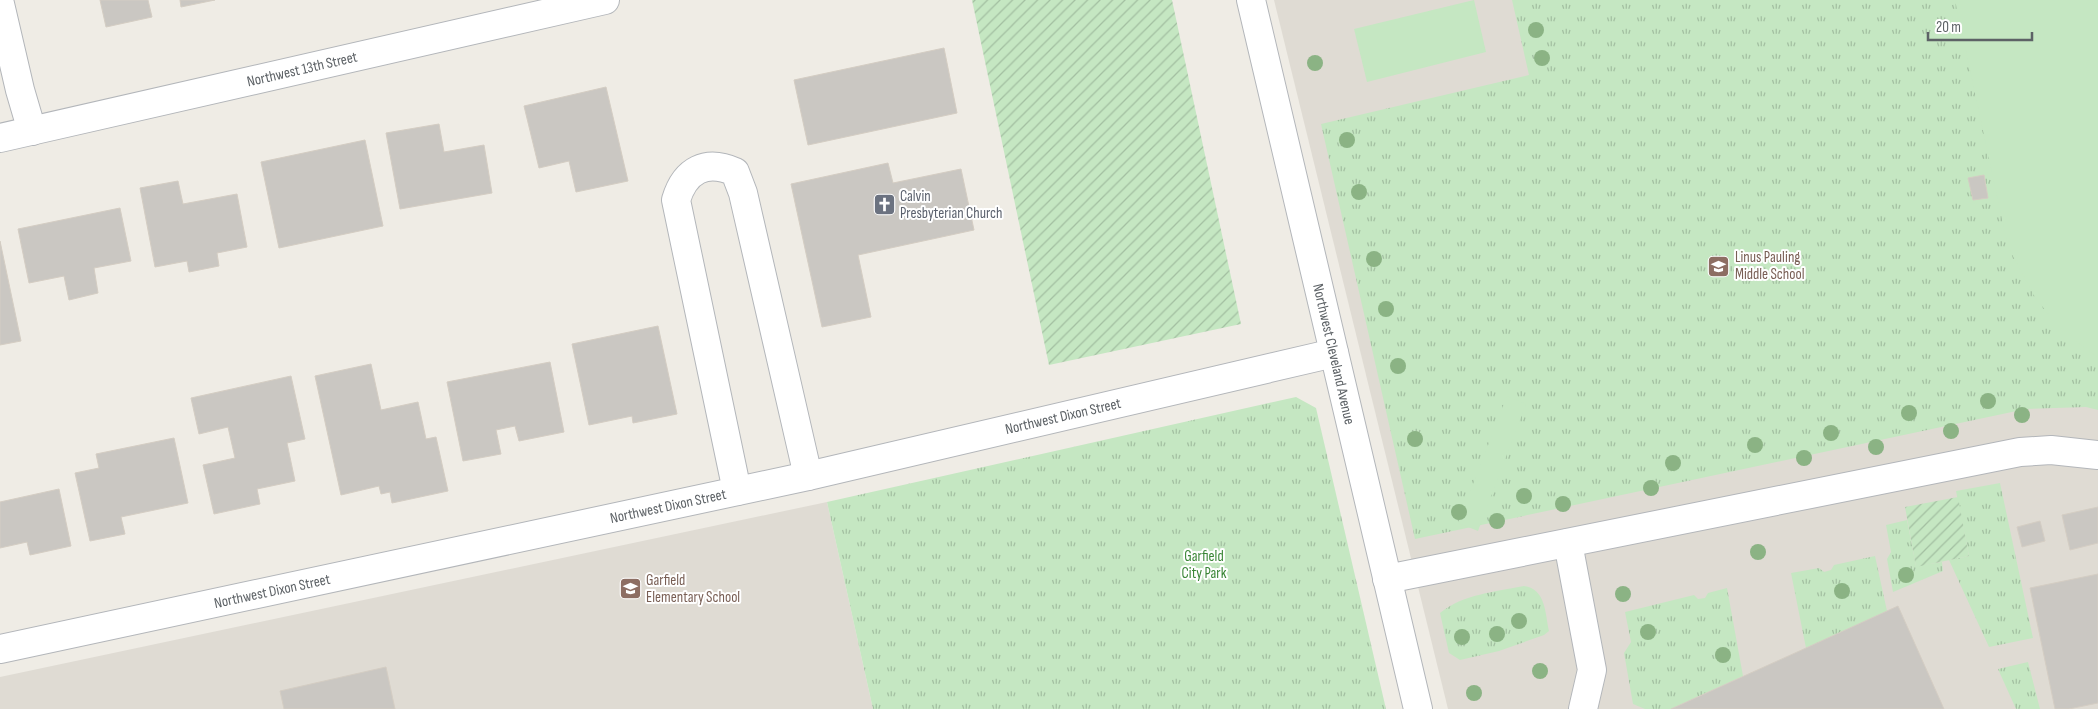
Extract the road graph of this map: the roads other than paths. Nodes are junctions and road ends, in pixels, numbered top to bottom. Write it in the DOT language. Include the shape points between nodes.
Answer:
graph roads {
  1 [pos="605,0"];
  2 [pos="1251,0"];
  3 [pos="0,4"];
  4 [pos="32,131"];
  5 [pos="0,138"];
  6 [pos="1334,353"];
  7 [pos="2098,455"];
  8 [pos="808,476"];
  9 [pos="737,491"];
  10 [pos="1568,543"];
  11 [pos="1387,579"];
  12 [pos="0,649"];
  13 [pos="1418,709"];
  14 [pos="1583,709"];
  1 -- 4 [label="street, Northwest 13th Street"];
  2 -- 6 [label="street, Northwest Cleveland Avenue"];
  3 -- 4 [label="street"];
  4 -- 5 [label="street, Northwest 13th Street"];
  6 -- 8 [label="street, Northwest Dixon Street"];
  6 -- 11 [label="street, Northwest Cleveland Avenue"];
  7 -- 10 [label="street" via="2051,450 2020,452"];
  8 -- 9 [label="street, Northwest Dixon Street"];
  8 -- 9 [label="street" via="744,194 735,172 722,166 699,170 680,186 676,200"];
  9 -- 12 [label="street, Northwest Dixon Street"];
  10 -- 11 [label="street"];
  10 -- 14 [label="street" via="1592,670"];
  11 -- 13 [label="street, Northwest Cleveland Avenue"];
}
